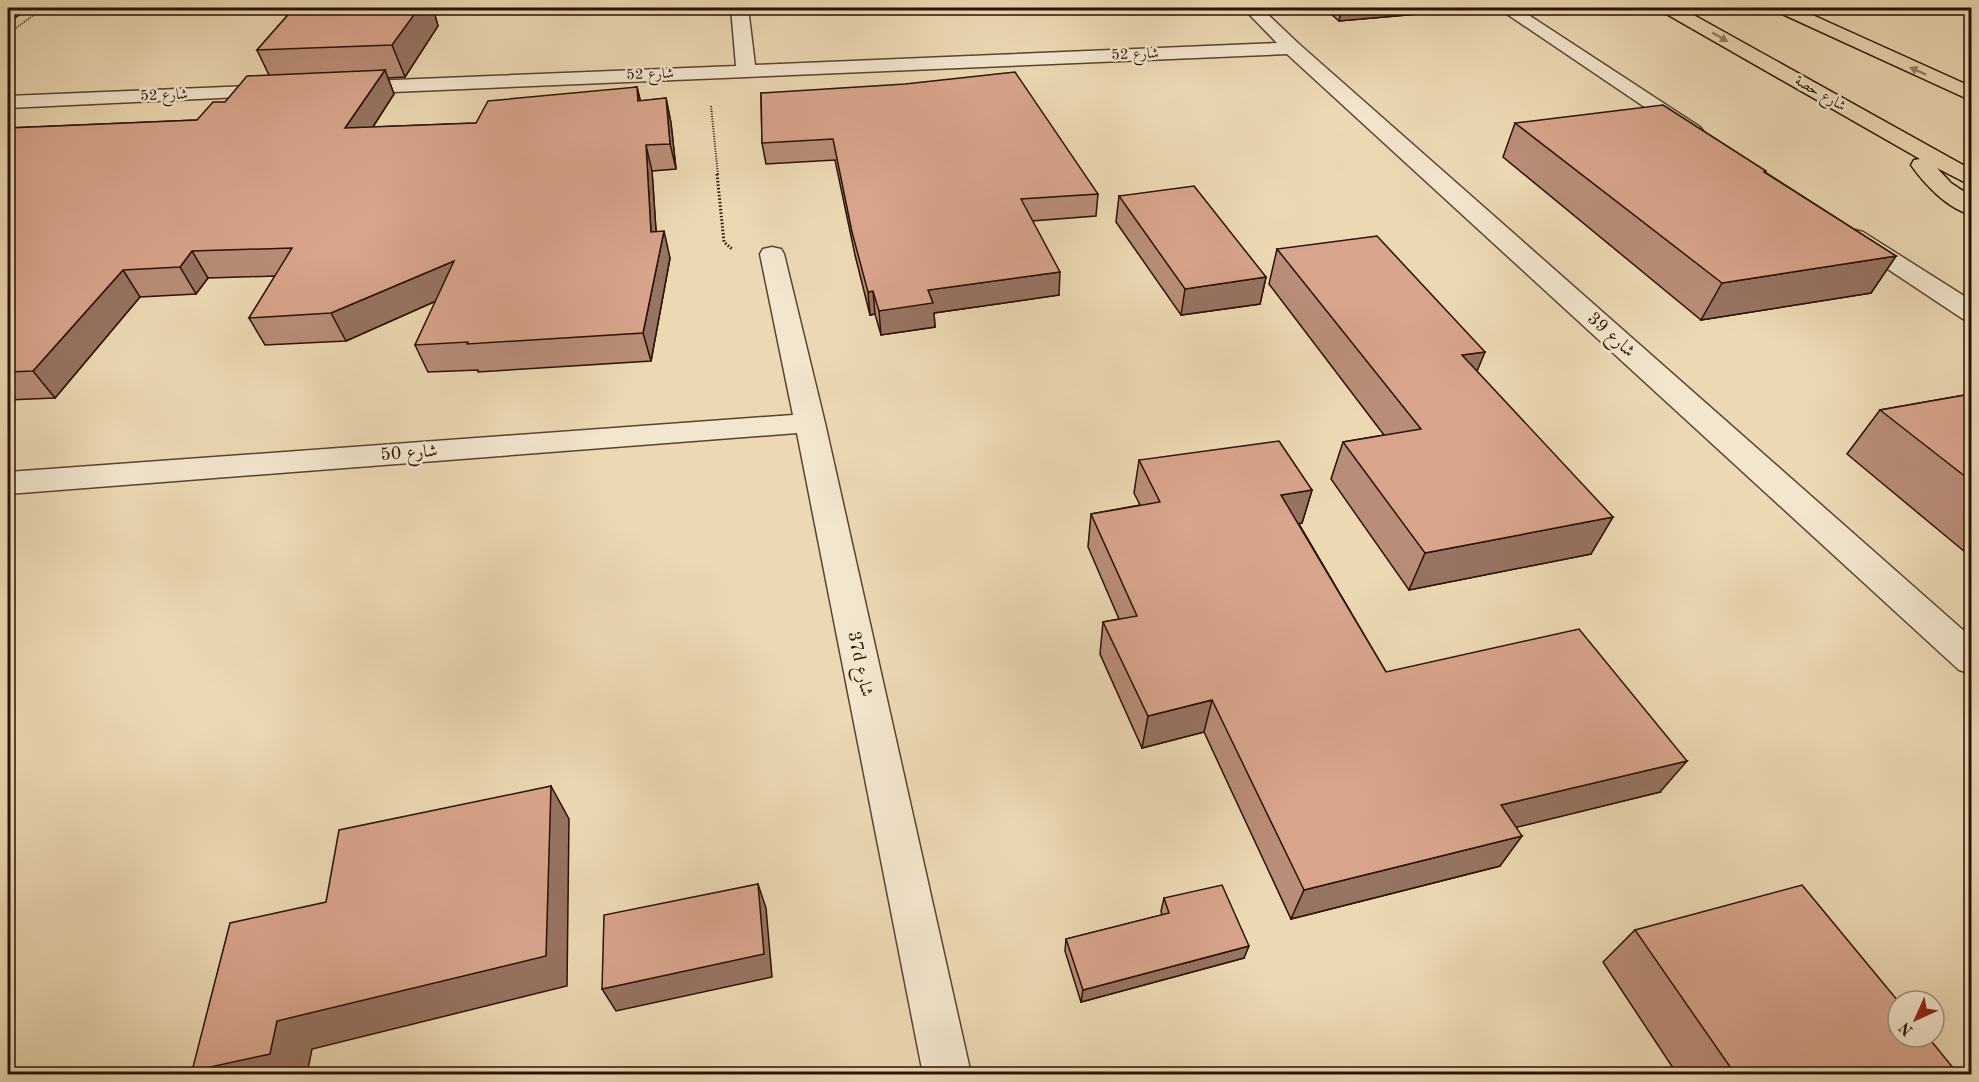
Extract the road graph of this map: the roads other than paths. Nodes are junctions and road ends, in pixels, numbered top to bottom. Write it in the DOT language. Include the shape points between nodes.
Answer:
graph roads {
  1 [pos="740,8"];
  2 [pos="1252,8"];
  3 [pos="1508,8"];
  4 [pos="1669,8"];
  5 [pos="1784,8"];
  6 [pos="1292,48"];
  7 [pos="746,71"];
  8 [pos="328,89"];
  9 [pos="292,90"];
  10 [pos="1969,94"];
  11 [pos="8,102"];
  12 [pos="1707,140"];
  13 [pos="1901,141"];
  14 [pos="1971,179"];
  15 [pos="1971,208"];
  16 [pos="1834,223"];
  17 [pos="773,257"];
  18 [pos="1971,313"];
  19 [pos="810,423"];
  20 [pos="8,483"];
  21 [pos="1971,660"];
  22 [pos="947,1074"];
  1 -- 7 [label="street"];
  2 -- 6 [label="street, شارع 39"];
  3 -- 12 [label="street"];
  4 -- 13 [label="main road, شارع حصة, one-way"];
  10 -- 5 [label="main road, one-way"];
  6 -- 7 [label="street, شارع 52"];
  6 -- 21 [label="street, شارع 39"];
  7 -- 8 [label="street, شارع 52"];
  9 -- 11 [label="street, شارع 52"];
  13 -- 14 [label="main road, شارع حصة"];
  13 -- 15 [label="main road" via="1943,188"];
  16 -- 18 [label="street"];
  17 -- 19 [label="street, 37d شارع"];
  19 -- 20 [label="street, شارع 50"];
  19 -- 22 [label="street, 37d شارع"];
}
